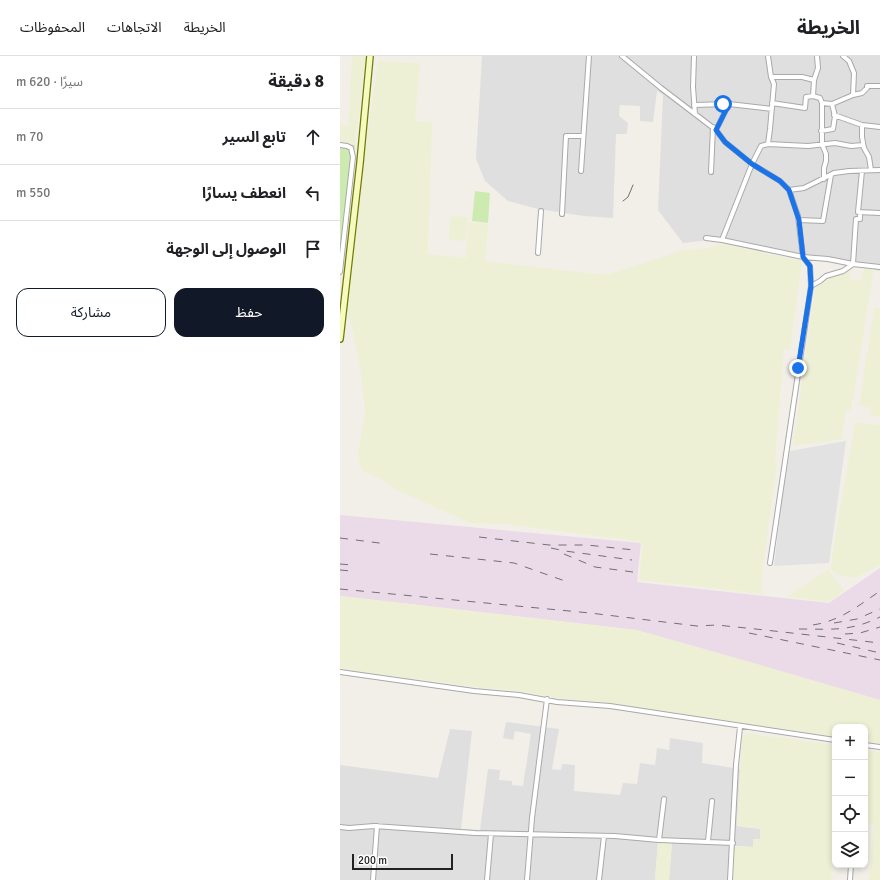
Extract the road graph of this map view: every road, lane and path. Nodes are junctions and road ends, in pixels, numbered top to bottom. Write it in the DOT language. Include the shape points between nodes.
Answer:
graph roads {
  1 [pos="370,56"];
  2 [pos="589,56"];
  3 [pos="622,56"];
  4 [pos="694,56"];
  5 [pos="768,56"];
  6 [pos="817,56"];
  7 [pos="842,56"];
  8 [pos="771,78"];
  9 [pos="814,80"];
  10 [pos="880,86"];
  11 [pos="853,95"];
  12 [pos="813,96"];
  13 [pos="772,103"];
  14 [pos="822,103"];
  15 [pos="729,104"];
  16 [pos="832,104"];
  17 [pos="694,105"];
  18 [pos="772,110"];
  19 [pos="695,114"];
  20 [pos="834,115"];
  21 [pos="862,125"];
  22 [pos="880,127"];
  23 [pos="714,129"];
  24 [pos="821,131"];
  25 [pos="583,136"];
  26 [pos="768,144"];
  27 [pos="822,144"];
  28 [pos="340,145"];
  29 [pos="863,145"];
  30 [pos="752,164"];
  31 [pos="871,170"];
  32 [pos="880,170"];
  33 [pos="581,171"];
  34 [pos="862,171"];
  35 [pos="710,172"];
  36 [pos="831,175"];
  37 [pos="824,179"];
  38 [pos="789,190"];
  39 [pos="541,211"];
  40 [pos="860,212"];
  41 [pos="880,213"];
  42 [pos="562,214"];
  43 [pos="799,220"];
  44 [pos="706,238"];
  45 [pos="722,240"];
  46 [pos="538,253"];
  47 [pos="803,257"];
  48 [pos="852,264"];
  49 [pos="880,268"];
  50 [pos="340,272"];
  51 [pos="811,286"];
  52 [pos="340,339"];
  53 [pos="770,563"];
  54 [pos="340,672"];
  55 [pos="547,699"];
  56 [pos="740,727"];
  57 [pos="832,740"];
  58 [pos="868,745"];
  59 [pos="880,747"];
  60 [pos="664,799"];
  61 [pos="712,801"];
  62 [pos="377,826"];
  63 [pos="340,827"];
  64 [pos="491,834"];
  65 [pos="530,835"];
  66 [pos="604,836"];
  67 [pos="659,840"];
  68 [pos="708,841"];
  69 [pos="733,843"];
  70 [pos="851,868"];
  71 [pos="374,880"];
  72 [pos="487,880"];
  73 [pos="527,880"];
  74 [pos="599,880"];
  75 [pos="730,880"];
  76 [pos="850,880"];
  1 -- 52 [label="street"];
  2 -- 25 [label="street"];
  3 -- 19 [label="street"];
  4 -- 17 [label="street"];
  5 -- 8 [label="street"];
  6 -- 9 [label="street" via="818,68"];
  7 -- 11 [label="street" via="849,61 854,73"];
  8 -- 9 [label="street" via="802,77"];
  8 -- 13 [label="street" via="774,84"];
  9 -- 12 [label="street"];
  10 -- 11 [label="street" via="867,86 862,93"];
  11 -- 16 [label="street"];
  12 -- 13 [label="street" via="806,97 805,108"];
  12 -- 14 [label="street" via="820,98"];
  13 -- 18 [label="street"];
  14 -- 16 [label="street"];
  14 -- 24 [label="street"];
  15 -- 17 [label="street"];
  15 -- 18 [label="street"];
  15 -- 23 [label="street"];
  16 -- 20 [label="street"];
  17 -- 19 [label="street"];
  18 -- 26 [label="street"];
  19 -- 23 [label="street"];
  20 -- 21 [label="street"];
  20 -- 24 [label="street" via="833,129"];
  21 -- 22 [label="street"];
  21 -- 29 [label="street"];
  23 -- 30 [label="street" via="725,142"];
  23 -- 35 [label="street"];
  24 -- 27 [label="street"];
  25 -- 33 [label="street"];
  25 -- 42 [label="street" via="566,136"];
  26 -- 27 [label="street"];
  26 -- 30 [label="street" via="761,146"];
  27 -- 29 [label="street"];
  27 -- 37 [label="street" via="826,154"];
  28 -- 50 [label="street" via="351,148 353,157"];
  29 -- 31 [label="street" via="869,157"];
  30 -- 38 [label="street" via="780,181"];
  30 -- 45 [label="street"];
  31 -- 32 [label="street"];
  31 -- 34 [label="street"];
  34 -- 36 [label="street"];
  34 -- 40 [label="street"];
  36 -- 37 [label="street"];
  36 -- 43 [label="street" via="823,221"];
  37 -- 38 [label="street" via="804,188"];
  38 -- 43 [label="street"];
  39 -- 46 [label="street"];
  40 -- 41 [label="street"];
  40 -- 48 [label="street" via="860,219 856,219"];
  43 -- 47 [label="street"];
  44 -- 45 [label="street"];
  45 -- 47 [label="street"];
  47 -- 48 [label="street"];
  47 -- 51 [label="street" via="810,266"];
  48 -- 49 [label="street"];
  48 -- 51 [label="street"];
  51 -- 53 [label="street"];
  54 -- 55 [label="street"];
  55 -- 56 [label="street" via="610,706"];
  55 -- 65 [label="street"];
  56 -- 57 [label="street"];
  56 -- 69 [label="street"];
  58 -- 59 [label="street"];
  60 -- 67 [label="street"];
  61 -- 68 [label="street"];
  62 -- 63 [label="street"];
  62 -- 64 [label="street"];
  62 -- 71 [label="street"];
  64 -- 65 [label="street"];
  64 -- 72 [label="street"];
  65 -- 66 [label="street"];
  65 -- 73 [label="street"];
  66 -- 67 [label="street"];
  66 -- 74 [label="street"];
  67 -- 68 [label="street"];
  68 -- 69 [label="street"];
  69 -- 75 [label="street"];
  70 -- 76 [label="street"];
}
